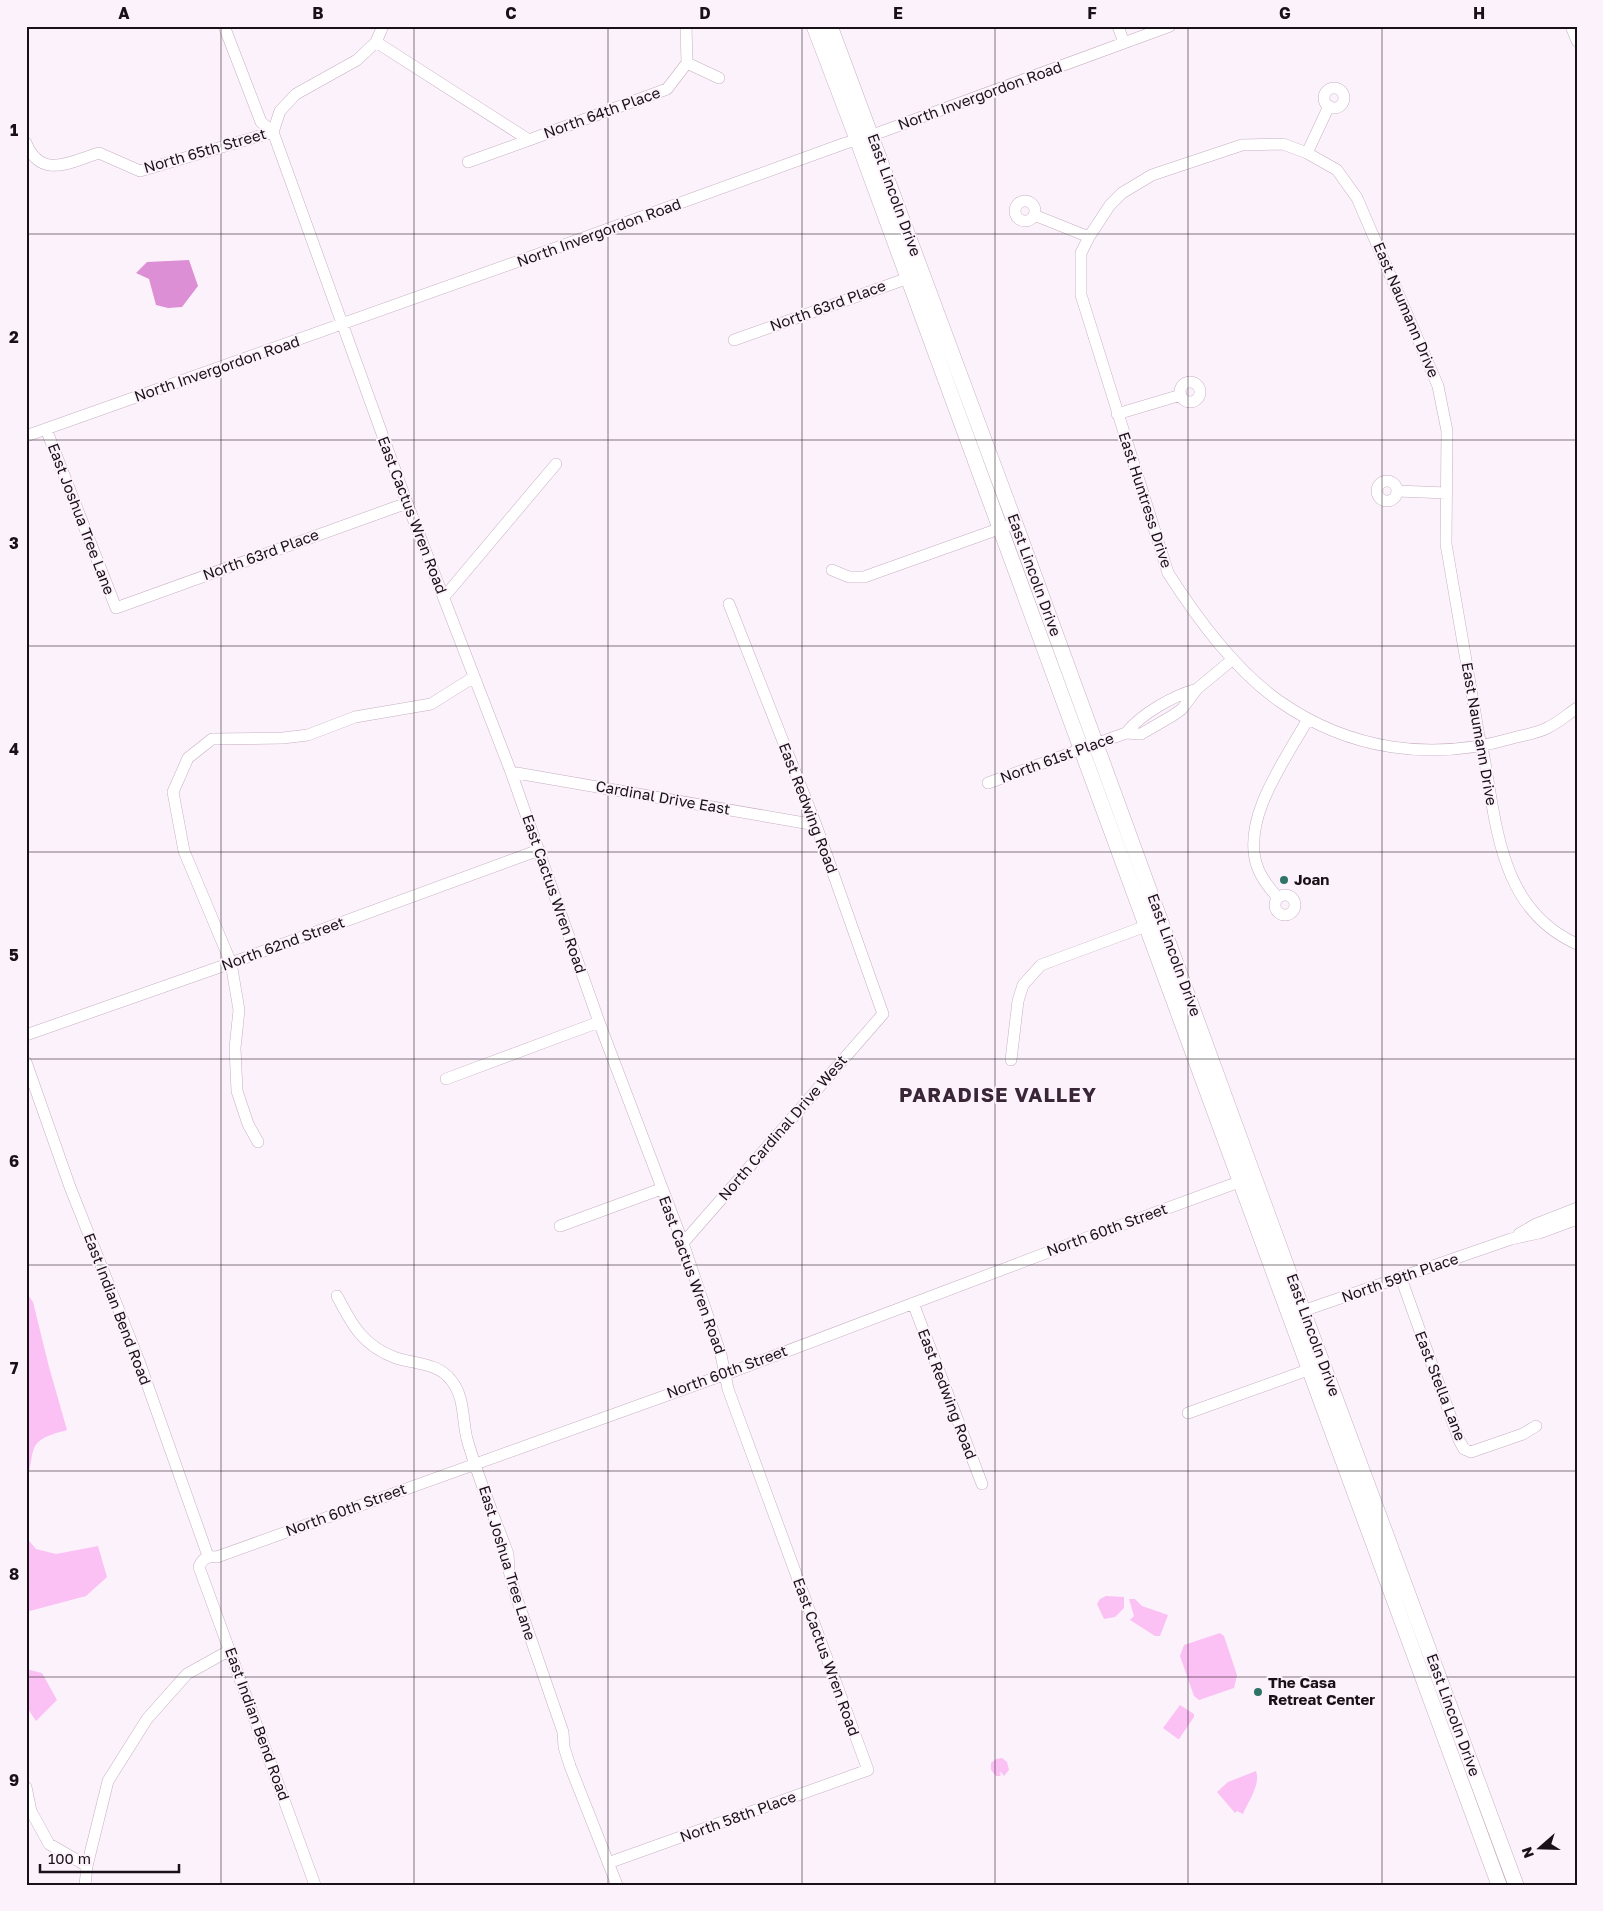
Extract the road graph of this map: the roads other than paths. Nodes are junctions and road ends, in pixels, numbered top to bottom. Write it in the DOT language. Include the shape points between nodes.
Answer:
graph roads {
  1 [pos="224,26"];
  2 [pos="383,26"];
  3 [pos="686,26"];
  4 [pos="814,26"];
  5 [pos="830,26"];
  6 [pos="1118,26"];
  7 [pos="1170,26"];
  8 [pos="1571,26"];
  9 [pos="1577,41"];
  10 [pos="376,42"];
  11 [pos="1124,43"];
  12 [pos="687,63"];
  13 [pos="719,78"];
  14 [pos="1329,106"];
  15 [pos="273,132"];
  16 [pos="864,137"];
  17 [pos="529,140"];
  18 [pos="26,142"];
  19 [pos="1307,153"];
  20 [pos="468,162"];
  21 [pos="1034,215"];
  22 [pos="1089,237"];
  23 [pos="923,273"];
  24 [pos="908,278"];
  25 [pos="342,325"];
  26 [pos="734,340"];
  27 [pos="1181,395"];
  28 [pos="1117,414"];
  29 [pos="46,429"];
  30 [pos="26,436"];
  31 [pos="556,464"];
  32 [pos="1397,491"];
  33 [pos="1447,494"];
  34 [pos="407,503"];
  35 [pos="1015,523"];
  36 [pos="1000,528"];
  37 [pos="832,570"];
  38 [pos="444,598"];
  39 [pos="729,604"];
  40 [pos="116,608"];
  41 [pos="1233,659"];
  42 [pos="474,677"];
  43 [pos="1577,708"];
  44 [pos="1308,719"];
  45 [pos="1096,745"];
  46 [pos="1482,746"];
  47 [pos="1082,750"];
  48 [pos="511,772"];
  49 [pos="988,783"];
  50 [pos="816,825"];
  51 [pos="539,850"];
  52 [pos="1278,898"];
  53 [pos="1162,920"];
  54 [pos="1146,926"];
  55 [pos="1577,944"];
  56 [pos="231,963"];
  57 [pos="883,1014"];
  58 [pos="599,1022"];
  59 [pos="26,1035"];
  60 [pos="1011,1060"];
  61 [pos="26,1062"];
  62 [pos="1214,1062"];
  63 [pos="1198,1067"];
  64 [pos="446,1078"];
  65 [pos="258,1142"];
  66 [pos="1247,1179"];
  67 [pos="661,1189"];
  68 [pos="1577,1208"];
  69 [pos="1577,1219"];
  70 [pos="560,1226"];
  71 [pos="1511,1239"];
  72 [pos="683,1243"];
  73 [pos="1400,1278"];
  74 [pos="337,1296"];
  75 [pos="913,1304"];
  76 [pos="1296,1314"];
  77 [pos="1323,1364"];
  78 [pos="1309,1370"];
  79 [pos="725,1374"];
  80 [pos="1188,1413"];
  81 [pos="1536,1426"];
  82 [pos="475,1463"];
  83 [pos="982,1484"];
  84 [pos="204,1560"];
  85 [pos="230,1650"];
  86 [pos="868,1770"];
  87 [pos="26,1787"];
  88 [pos="608,1863"];
  89 [pos="86,1866"];
  90 [pos="85,1885"];
  91 [pos="315,1885"];
  92 [pos="617,1885"];
  93 [pos="1499,1885"];
  94 [pos="1516,1885"];
  1 -- 15 [label="street, East Cactus Wren Road" via="261,122"];
  2 -- 10 [label="street, North 65th Street"];
  3 -- 12 [label="street"];
  4 -- 16 [label="main road, East Lincoln Drive"];
  5 -- 16 [label="main road, East Lincoln Drive"];
  6 -- 11 [label="street"];
  7 -- 11 [label="street, North Invergordon Road"];
  8 -- 9 [label="street"];
  10 -- 15 [label="street, North 65th Street" via="357,60 296,94 280,111"];
  10 -- 17 [label="street, North 64th Place"];
  11 -- 16 [label="street, North Invergordon Road"];
  12 -- 13 [label="street"];
  12 -- 17 [label="street, North 64th Place" via="667,89"];
  14 -- 19 [label="street"];
  15 -- 18 [label="street, North 65th Street" via="140,171 99,153 59,166 44,165 31,155"];
  15 -- 25 [label="street, East Cactus Wren Road"];
  16 -- 23 [label="main road, East Lincoln Drive"];
  16 -- 24 [label="main road, East Lincoln Drive"];
  16 -- 25 [label="street, North Invergordon Road"];
  17 -- 20 [label="street, North 64th Place"];
  19 -- 22 [label="street, East Huntress Drive" via="1284,144 1242,144 1152,175 1122,193"];
  19 -- 33 [label="street, East Naumann Drive" via="1337,170 1357,198 1438,386 1447,431"];
  21 -- 22 [label="street"];
  22 -- 28 [label="street, East Huntress Drive" via="1081,253 1081,295"];
  23 -- 24 [label="street, North 63rd Place"];
  23 -- 35 [label="main road, East Lincoln Drive"];
  24 -- 26 [label="street, North 63rd Place"];
  24 -- 36 [label="main road, East Lincoln Drive"];
  25 -- 29 [label="street, North Invergordon Road"];
  25 -- 34 [label="street, East Cactus Wren Road"];
  27 -- 28 [label="street, East Huntress Drive"];
  28 -- 41 [label="street, East Huntress Drive" via="1168,573 1188,604"];
  29 -- 30 [label="street, North Invergordon Road"];
  29 -- 40 [label="street, East Joshua Tree Lane"];
  31 -- 38 [label="street"];
  32 -- 33 [label="street"];
  33 -- 46 [label="street, East Naumann Drive" via="1446,544"];
  34 -- 38 [label="street, East Cactus Wren Road"];
  34 -- 40 [label="street, North 63rd Place"];
  35 -- 36 [label="street"];
  35 -- 45 [label="main road, East Lincoln Drive"];
  36 -- 37 [label="street" via="864,577 849,577"];
  36 -- 47 [label="main road, East Lincoln Drive"];
  38 -- 42 [label="street, East Cactus Wren Road"];
  39 -- 50 [label="street, East Redwing Road"];
  41 -- 44 [label="street, East Huntress Drive" via="1278,700"];
  41 -- 45 [label="street, North 61st Place" via="1198,689 1182,709 1162,723 1141,734 1126,733"];
  42 -- 48 [label="street, East Cactus Wren Road"];
  42 -- 56 [label="street" via="431,704 355,717 308,735 212,740 188,758 174,792 184,850"];
  43 -- 46 [label="street" via="1548,728"];
  44 -- 46 [label="street" via="1360,741 1387,747 1445,750"];
  44 -- 52 [label="street" via="1254,826 1257,867"];
  45 -- 47 [label="street, North 61st Place"];
  45 -- 53 [label="main road, East Lincoln Drive"];
  46 -- 55 [label="street, East Naumann Drive" via="1500,845 1517,890 1541,920"];
  47 -- 49 [label="street, North 61st Place"];
  47 -- 54 [label="main road, East Lincoln Drive"];
  48 -- 50 [label="street, Cardinal Drive East"];
  48 -- 51 [label="street, East Cactus Wren Road"];
  50 -- 57 [label="street, East Redwing Road"];
  51 -- 56 [label="street, North 62nd Street"];
  51 -- 58 [label="street, East Cactus Wren Road"];
  53 -- 54 [label="street"];
  53 -- 62 [label="main road, East Lincoln Drive"];
  54 -- 60 [label="street" via="1041,965 1023,985"];
  54 -- 63 [label="main road, East Lincoln Drive"];
  56 -- 59 [label="street, North 62nd Street"];
  56 -- 65 [label="street" via="239,1010 235,1048 237,1091"];
  57 -- 72 [label="street, North Cardinal Drive West"];
  58 -- 64 [label="street"];
  58 -- 67 [label="street, East Cactus Wren Road"];
  61 -- 84 [label="street, East Indian Bend Road" via="70,1187 139,1361"];
  62 -- 63 [label="main road"];
  62 -- 66 [label="main road, East Lincoln Drive"];
  63 -- 66 [label="main road, East Lincoln Drive"];
  66 -- 75 [label="street, North 60th Street"];
  66 -- 76 [label="main road, East Lincoln Drive"];
  67 -- 70 [label="street"];
  67 -- 72 [label="street, East Cactus Wren Road"];
  68 -- 71 [label="street, North 59th Place" via="1536,1224"];
  69 -- 71 [label="street, North 59th Place"];
  71 -- 73 [label="street, North 59th Place"];
  72 -- 79 [label="street, East Cactus Wren Road"];
  73 -- 76 [label="street, North 59th Place"];
  73 -- 81 [label="street, East Stella Lane" via="1464,1449 1471,1452 1523,1434"];
  74 -- 82 [label="street, East Joshua Tree Lane" via="360,1336 378,1350 431,1366 451,1380 458,1390"];
  75 -- 79 [label="street, North 60th Street"];
  75 -- 83 [label="street, East Redwing Road"];
  76 -- 77 [label="main road, East Lincoln Drive"];
  76 -- 78 [label="main road, East Lincoln Drive"];
  77 -- 78 [label="street"];
  77 -- 94 [label="main road, East Lincoln Drive"];
  78 -- 80 [label="street"];
  78 -- 93 [label="main road, East Lincoln Drive"];
  79 -- 82 [label="street, North 60th Street"];
  79 -- 86 [label="street, East Cactus Wren Road" via="731,1398"];
  82 -- 84 [label="street, North 60th Street"];
  82 -- 88 [label="street, East Joshua Tree Lane" via="508,1554 516,1596 563,1732 570,1766"];
  84 -- 85 [label="street, East Indian Bend Road" via="199,1567"];
  85 -- 89 [label="street" via="187,1674 146,1719 108,1781"];
  85 -- 91 [label="street, East Indian Bend Road"];
  86 -- 88 [label="street, North 58th Place"];
  87 -- 89 [label="street" via="31,1811 49,1844"];
  88 -- 92 [label="street, East Joshua Tree Lane"];
  89 -- 90 [label="street"];
}
